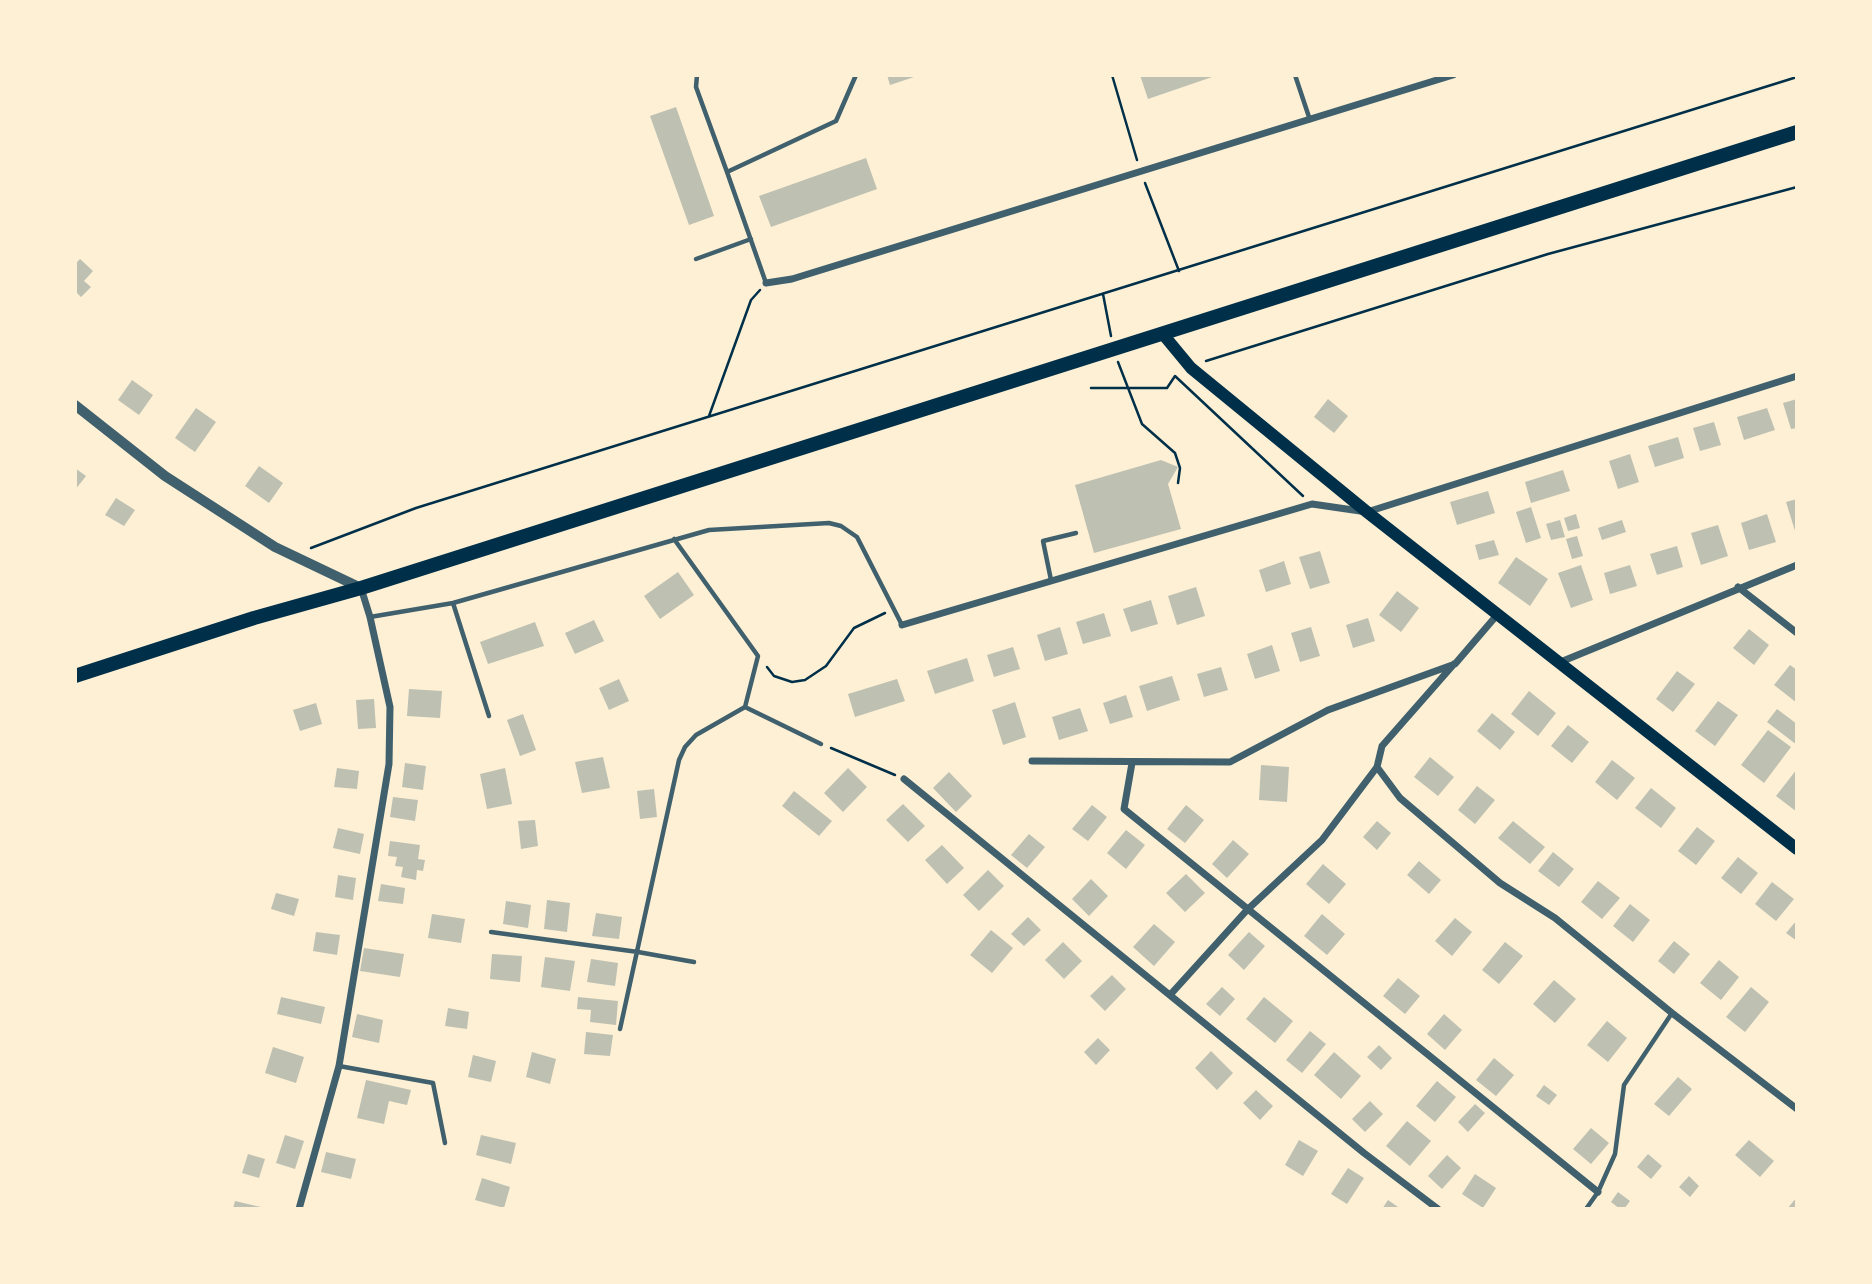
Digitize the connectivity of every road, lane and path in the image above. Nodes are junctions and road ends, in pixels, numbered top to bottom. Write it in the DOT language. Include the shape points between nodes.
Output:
graph roads {
  1 [pos="697,75"];
  2 [pos="856,75"];
  3 [pos="1112,75"];
  4 [pos="1295,75"];
  5 [pos="1453,75"];
  6 [pos="1797,77"];
  7 [pos="1310,121"];
  8 [pos="1797,132"];
  9 [pos="727,172"];
  10 [pos="1140,172"];
  11 [pos="1797,187"];
  12 [pos="751,239"];
  13 [pos="696,259"];
  14 [pos="1179,271"];
  15 [pos="766,283"];
  16 [pos="1102,294"];
  17 [pos="1162,333"];
  18 [pos="1114,348"];
  19 [pos="1207,360"];
  20 [pos="1797,376"];
  21 [pos="1091,388"];
  22 [pos="1126,388"];
  23 [pos="75,405"];
  24 [pos="709,416"];
  25 [pos="1178,483"];
  26 [pos="1312,504"];
  27 [pos="1367,512"];
  28 [pos="1076,533"];
  29 [pos="674,539"];
  30 [pos="292,556"];
  31 [pos="1797,565"];
  32 [pos="1051,580"];
  33 [pos="1738,587"];
  34 [pos="361,588"];
  35 [pos="453,603"];
  36 [pos="894,608"];
  37 [pos="1497,615"];
  38 [pos="370,617"];
  39 [pos="902,625"];
  40 [pos="1797,633"];
  41 [pos="758,656"];
  42 [pos="1558,663"];
  43 [pos="1455,664"];
  44 [pos="75,676"];
  45 [pos="745,707"];
  46 [pos="489,716"];
  47 [pos="821,744"];
  48 [pos="1032,761"];
  49 [pos="1132,763"];
  50 [pos="1377,766"];
  51 [pos="904,779"];
  52 [pos="1797,849"];
  53 [pos="1247,910"];
  54 [pos="492,932"];
  55 [pos="638,952"];
  56 [pos="694,962"];
  57 [pos="1170,995"];
  58 [pos="1672,1013"];
  59 [pos="620,1029"];
  60 [pos="339,1066"];
  61 [pos="1797,1109"];
  62 [pos="445,1143"];
  63 [pos="1598,1192"];
  64 [pos="299,1209"];
  65 [pos="1438,1209"];
  66 [pos="1586,1209"];
  1 -- 9 [label="lane" via="696,87"];
  2 -- 9 [label="lane" via="836,121"];
  3 -- 10 [label="path"];
  4 -- 7 [label="lane"];
  5 -- 7 [label="street"];
  6 -- 14 [label="path"];
  7 -- 10 [label="street"];
  8 -- 17 [label="main road"];
  9 -- 12 [label="lane"];
  10 -- 14 [label="path"];
  10 -- 15 [label="street" via="792,279"];
  11 -- 19 [label="path" via="1548,254"];
  12 -- 13 [label="lane"];
  12 -- 15 [label="lane"];
  14 -- 16 [label="path"];
  15 -- 24 [label="path" via="751,300"];
  16 -- 18 [label="path"];
  16 -- 24 [label="path"];
  17 -- 18 [label="main road"];
  17 -- 27 [label="main road" via="1191,368"];
  18 -- 22 [label="path"];
  18 -- 34 [label="main road"];
  20 -- 27 [label="street"];
  21 -- 22 [label="path"];
  22 -- 25 [label="path" via="1142,424 1175,453"];
  22 -- 26 [label="path" via="1167,388 1175,376"];
  23 -- 30 [label="street" via="165,476"];
  24 -- 30 [label="path" via="416,508"];
  26 -- 27 [label="street"];
  26 -- 32 [label="street"];
  27 -- 37 [label="main road"];
  28 -- 32 [label="lane" via="1043,541"];
  29 -- 35 [label="lane"];
  29 -- 36 [label="lane" via="744,527 841,526 857,537"];
  29 -- 41 [label="lane"];
  30 -- 34 [label="street"];
  31 -- 33 [label="street"];
  32 -- 39 [label="street"];
  33 -- 40 [label="street"];
  33 -- 42 [label="street"];
  34 -- 38 [label="street"];
  34 -- 44 [label="main road"];
  35 -- 38 [label="lane"];
  35 -- 46 [label="lane"];
  36 -- 39 [label="lane"];
  36 -- 41 [label="path" via="853,628 825,666 804,680 792,682 774,676"];
  37 -- 42 [label="main road"];
  37 -- 43 [label="street"];
  38 -- 60 [label="street" via="390,707 389,764"];
  41 -- 45 [label="lane"];
  42 -- 52 [label="main road"];
  43 -- 49 [label="street" via="1328,710 1230,762"];
  43 -- 50 [label="street" via="1381,746"];
  45 -- 47 [label="lane"];
  45 -- 55 [label="lane" via="696,735 685,747"];
  47 -- 51 [label="path"];
  48 -- 49 [label="street"];
  49 -- 53 [label="street" via="1124,810"];
  50 -- 53 [label="street" via="1322,840"];
  50 -- 58 [label="street" via="1400,798 1500,883 1555,918"];
  51 -- 57 [label="street"];
  53 -- 57 [label="street"];
  53 -- 63 [label="street"];
  54 -- 55 [label="lane"];
  55 -- 56 [label="lane"];
  55 -- 59 [label="lane"];
  57 -- 65 [label="street"];
  58 -- 61 [label="street"];
  58 -- 63 [label="lane" via="1624,1085 1615,1154"];
  60 -- 62 [label="lane" via="433,1083"];
  60 -- 64 [label="street"];
  63 -- 66 [label="lane"];
}
